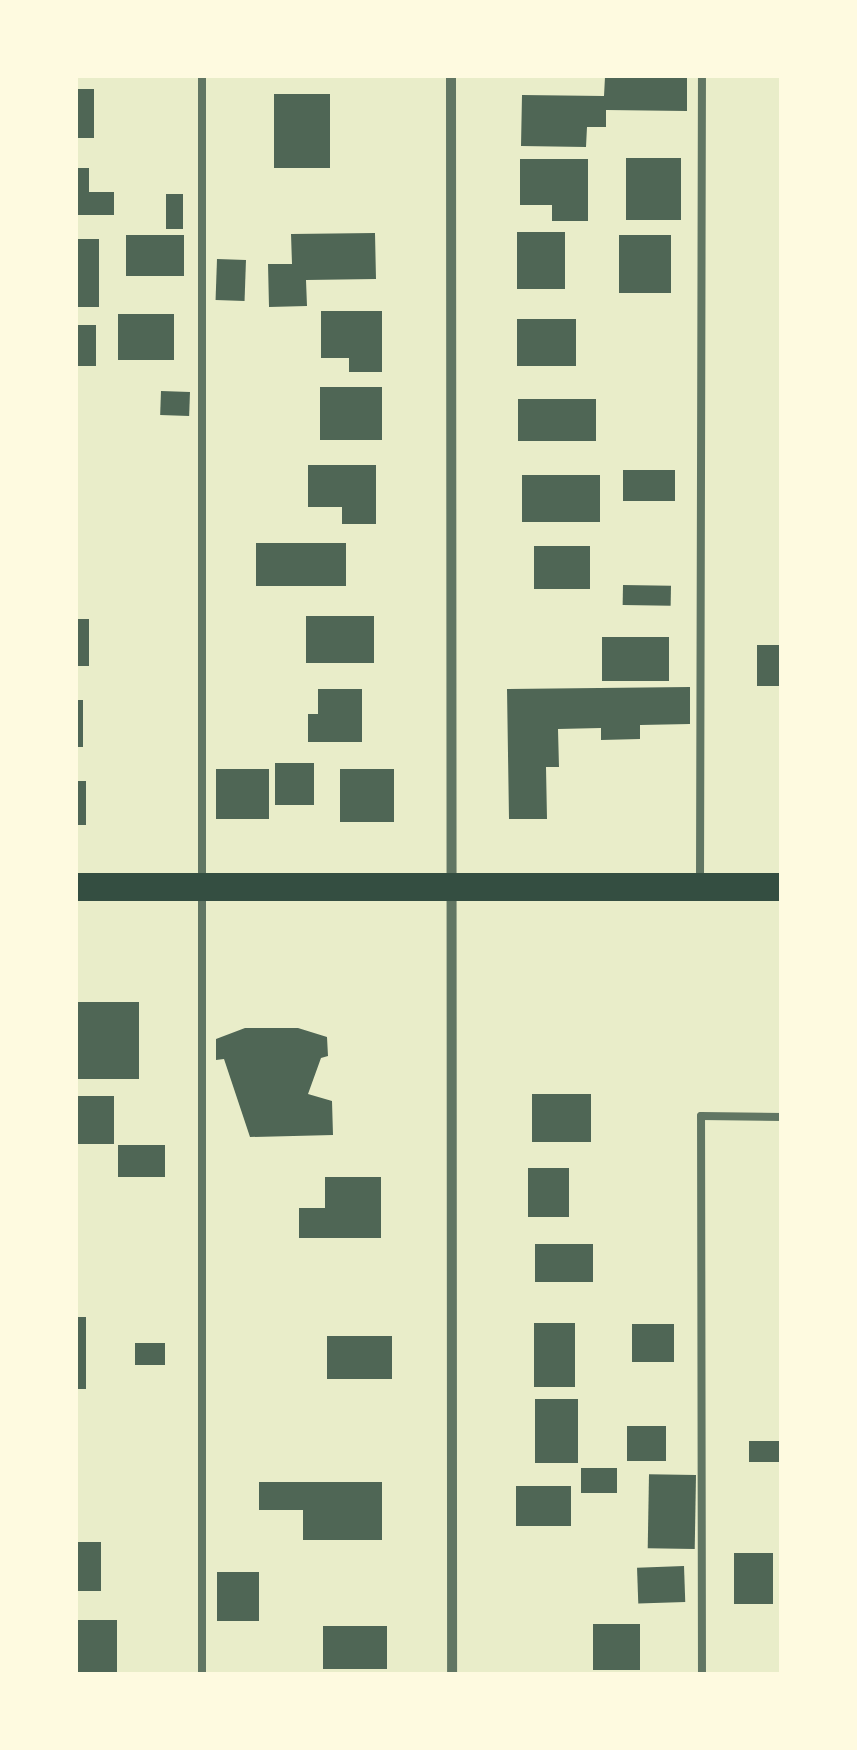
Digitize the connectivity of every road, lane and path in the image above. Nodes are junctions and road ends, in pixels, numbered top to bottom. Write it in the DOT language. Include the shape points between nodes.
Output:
graph roads {
  1 [pos="202,75"];
  2 [pos="450,75"];
  3 [pos="702,75"];
  4 [pos="453,886"];
  5 [pos="700,886"];
  6 [pos="782,886"];
  7 [pos="75,888"];
  8 [pos="202,888"];
  9 [pos="782,1117"];
  10 [pos="202,1675"];
  11 [pos="452,1675"];
  12 [pos="702,1675"];
  1 -- 8 [label="lane"];
  2 -- 4 [label="street"];
  3 -- 5 [label="lane"];
  4 -- 5 [label="highway"];
  4 -- 8 [label="highway"];
  4 -- 11 [label="street"];
  5 -- 6 [label="highway"];
  7 -- 8 [label="highway"];
  8 -- 10 [label="lane"];
  9 -- 12 [label="lane" via="701,1116"];
}
